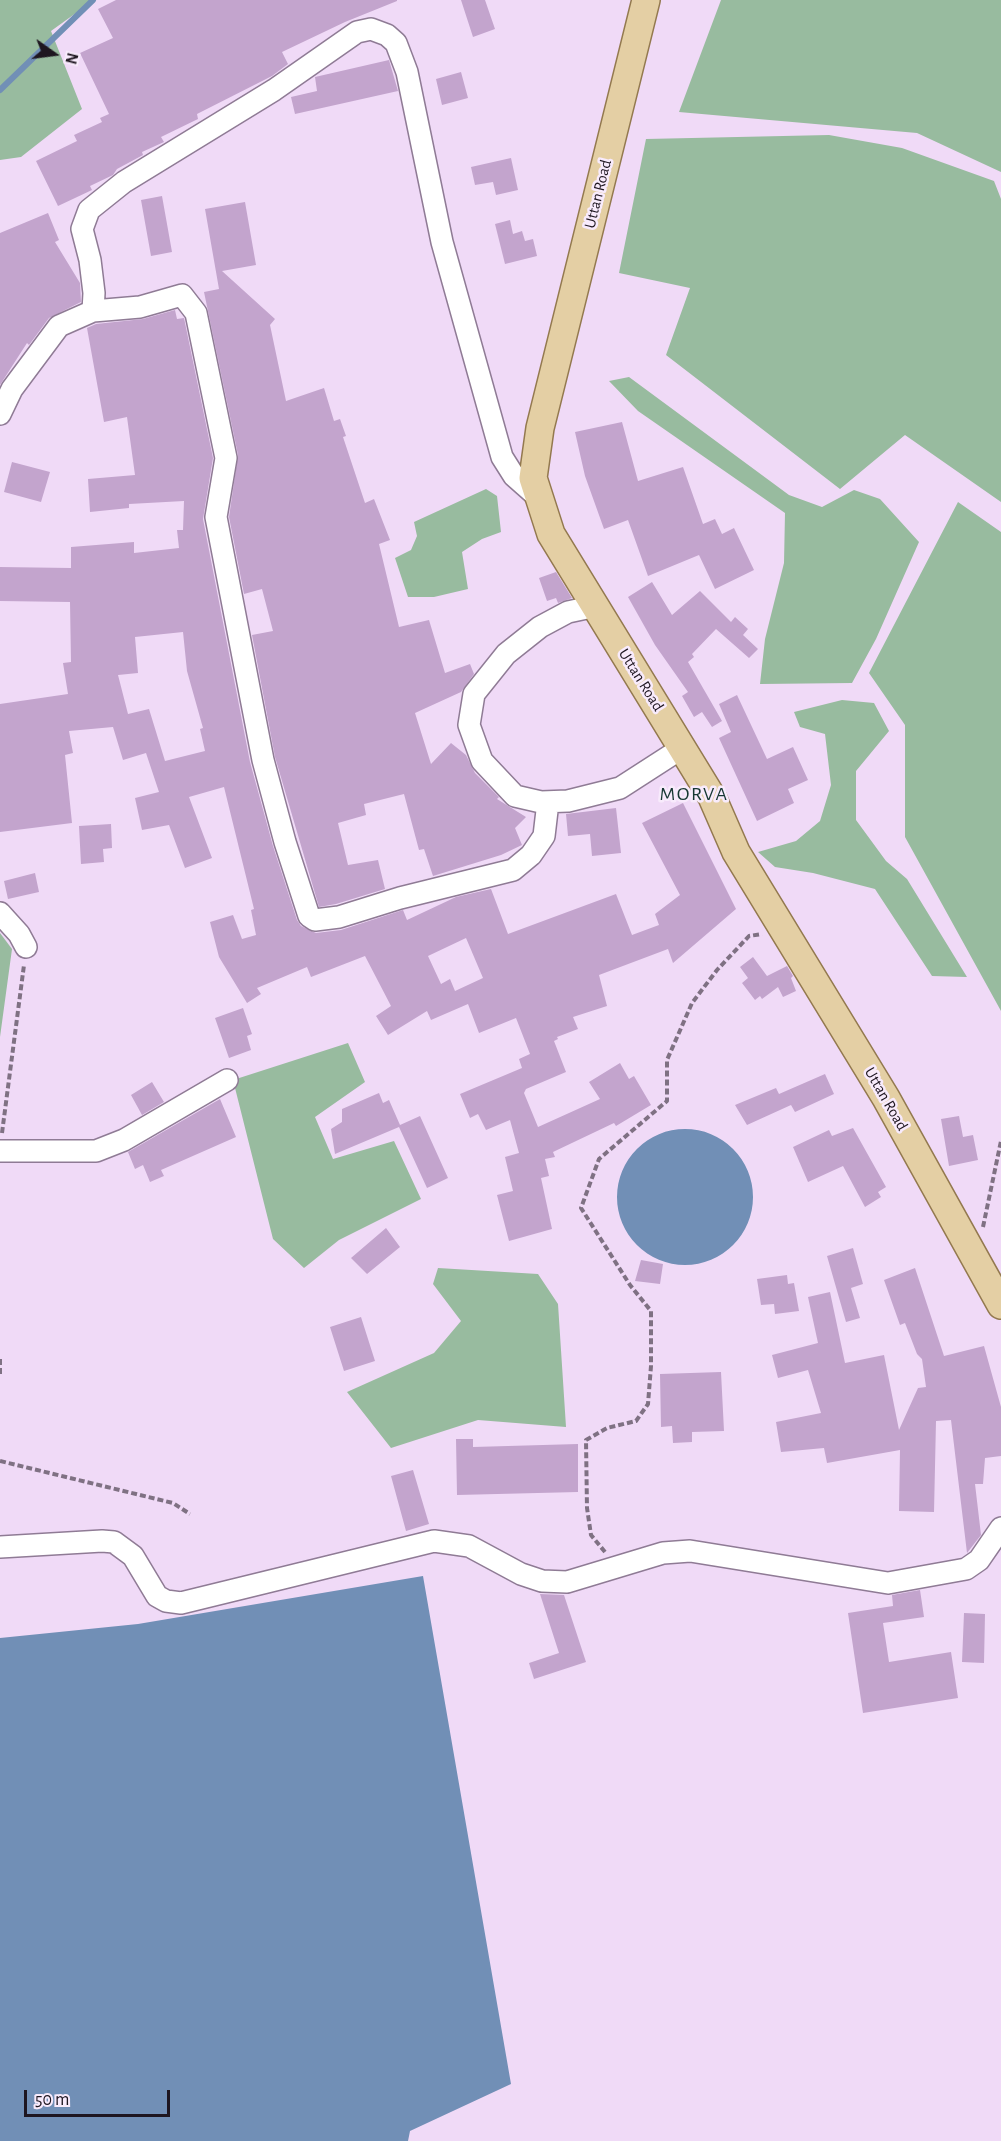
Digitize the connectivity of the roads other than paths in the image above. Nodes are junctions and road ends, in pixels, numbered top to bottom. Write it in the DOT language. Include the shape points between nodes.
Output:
graph roads {
  1 [pos="646,0"];
  2 [pos="93,311"];
  3 [pos="0,414"];
  4 [pos="540,499"];
  5 [pos="596,606"];
  6 [pos="682,748"];
  7 [pos="548,802"];
  8 [pos="0,914"];
  9 [pos="26,947"];
  10 [pos="227,1080"];
  11 [pos="0,1151"];
  12 [pos="1001,1305"];
  13 [pos="1001,1528"];
  14 [pos="0,1547"];
  1 -- 4 [label="main road, Uttan Road" via="540,428 533,478"];
  2 -- 3 [label="street" via="59,326 12,389"];
  2 -- 4 [label="street" via="90,260 81,229 89,210 124,182 274,90 357,32 372,29 387,35 396,43 407,72 442,242 502,457 514,476"];
  2 -- 7 [label="street" via="140,307 182,295 196,313 226,458 216,517 263,760 309,916 315,920 339,917 513,870 531,855 544,836"];
  4 -- 5 [label="main road, Uttan Road" via="551,534"];
  5 -- 6 [label="main road, Uttan Road"];
  5 -- 7 [label="street" via="568,612 540,627 507,654 474,694 469,725 482,761 515,796"];
  6 -- 7 [label="street" via="620,788"];
  6 -- 12 [label="main road, Uttan Road" via="712,797 736,852 886,1098"];
  8 -- 9 [label="street"];
  10 -- 11 [label="street" via="124,1140 96,1151"];
  13 -- 14 [label="street" via="980,1560 966,1569 888,1583 690,1551 663,1554 567,1582 542,1581 469,1546 434,1541 181,1603 157,1596 133,1556 114,1542"];
}
